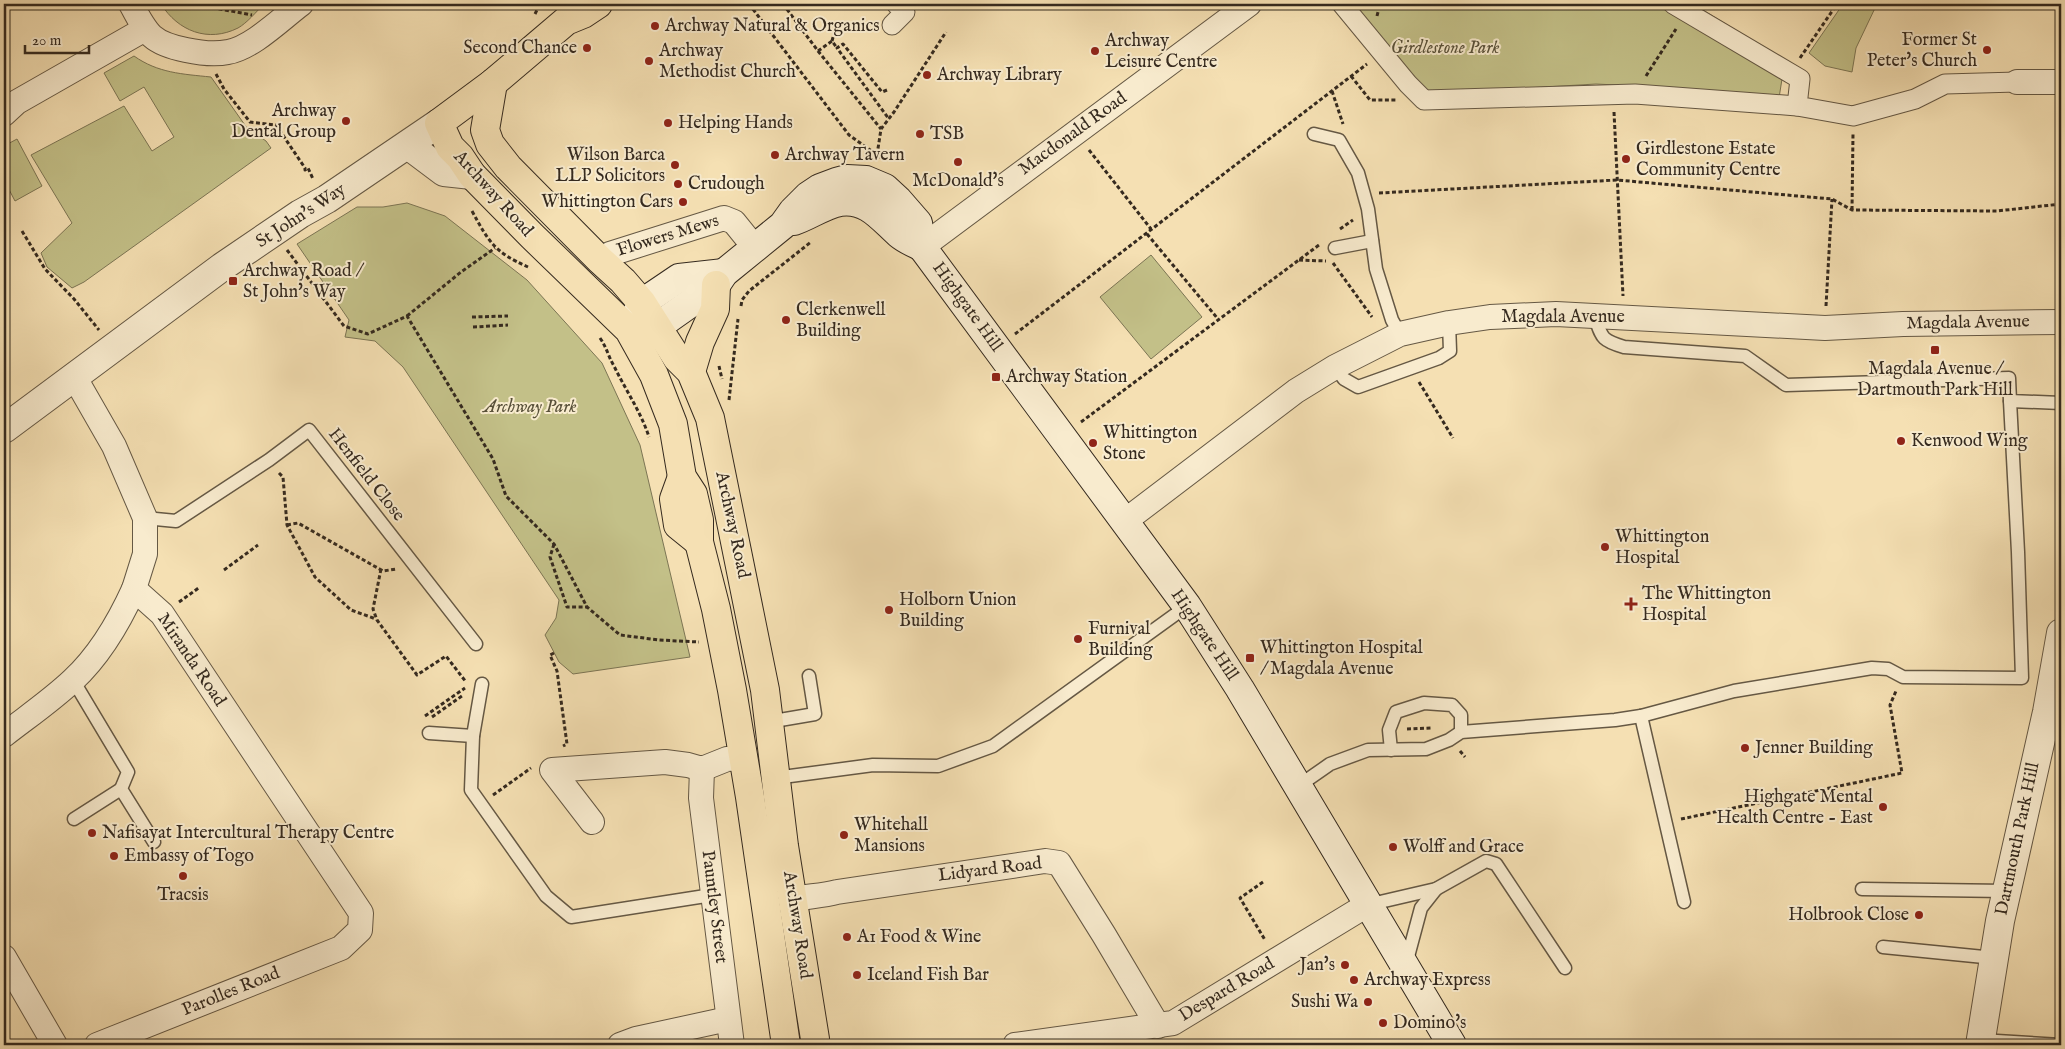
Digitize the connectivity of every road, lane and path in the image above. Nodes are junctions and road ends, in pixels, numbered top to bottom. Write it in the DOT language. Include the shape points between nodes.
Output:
graph roads {
  1 [pos="131,4"];
  2 [pos="193,4"];
  3 [pos="301,4"];
  4 [pos="598,4"];
  5 [pos="749,4"];
  6 [pos="783,4"];
  7 [pos="896,4"];
  8 [pos="1249,4"];
  9 [pos="1342,4"];
  10 [pos="1823,4"];
  11 [pos="1837,4"];
  12 [pos="1680,8"];
  13 [pos="1833,10"];
  14 [pos="569,12"];
  15 [pos="279,21"];
  16 [pos="892,25"];
  17 [pos="145,29"];
  18 [pos="835,30"];
  19 [pos="946,32"];
  20 [pos="832,41"];
  21 [pos="837,48"];
  22 [pos="818,51"];
  23 [pos="1382,52"];
  24 [pos="206,54"];
  25 [pos="1351,76"];
  26 [pos="1795,76"];
  27 [pos="2017,82"];
  28 [pos="2061,82"];
  29 [pos="493,83"];
  30 [pos="887,90"];
  31 [pos="1613,94"];
  32 [pos="1635,94"];
  33 [pos="1424,100"];
  34 [pos="1797,106"];
  35 [pos="4,114"];
  36 [pos="1853,116"];
  37 [pos="889,119"];
  38 [pos="439,124"];
  39 [pos="881,128"];
  40 [pos="1075,132"];
  41 [pos="1314,134"];
  42 [pos="408,145"];
  43 [pos="472,175"];
  44 [pos="1617,180"];
  45 [pos="1364,194"];
  46 [pos="327,199"];
  47 [pos="1832,199"];
  48 [pos="2061,204"];
  49 [pos="1368,209"];
  50 [pos="471,210"];
  51 [pos="1852,210"];
  52 [pos="783,225"];
  53 [pos="1151,229"];
  54 [pos="22,230"];
  55 [pos="1337,232"];
  56 [pos="273,234"];
  57 [pos="1146,234"];
  58 [pos="813,240"];
  59 [pos="1372,241"];
  60 [pos="1322,243"];
  61 [pos="922,247"];
  62 [pos="495,248"];
  63 [pos="755,248"];
  64 [pos="1335,248"];
  65 [pos="600,260"];
  66 [pos="1299,260"];
  67 [pos="533,267"];
  68 [pos="720,279"];
  69 [pos="642,303"];
  70 [pos="740,309"];
  71 [pos="1594,315"];
  72 [pos="407,316"];
  73 [pos="508,316"];
  74 [pos="472,317"];
  75 [pos="1624,317"];
  76 [pos="738,318"];
  77 [pos="1218,319"];
  78 [pos="2061,322"];
  79 [pos="1448,323"];
  80 [pos="508,325"];
  81 [pos="658,326"];
  82 [pos="473,327"];
  83 [pos="1825,328"];
  84 [pos="629,330"];
  85 [pos="1394,337"];
  86 [pos="997,348"];
  87 [pos="112,349"];
  88 [pos="1335,367"];
  89 [pos="1411,368"];
  90 [pos="691,372"];
  91 [pos="75,378"];
  92 [pos="2010,401"];
  93 [pos="729,403"];
  94 [pos="2061,403"];
  95 [pos="4,429"];
  96 [pos="1062,436"];
  97 [pos="1454,438"];
  98 [pos="276,468"];
  99 [pos="146,518"];
  100 [pos="1125,521"];
  101 [pos="287,525"];
  102 [pos="554,544"];
  103 [pos="258,545"];
  104 [pos="411,560"];
  105 [pos="224,570"];
  106 [pos="381,570"];
  107 [pos="134,589"];
  108 [pos="1187,606"];
  109 [pos="586,607"];
  110 [pos="376,620"];
  111 [pos="2061,633"];
  112 [pos="702,642"];
  113 [pos="476,644"];
  114 [pos="554,652"];
  115 [pos="809,676"];
  116 [pos="1903,677"];
  117 [pos="73,680"];
  118 [pos="482,684"];
  119 [pos="2054,713"];
  120 [pos="424,716"];
  121 [pos="1641,716"];
  122 [pos="768,722"];
  123 [pos="428,727"];
  124 [pos="1389,730"];
  125 [pos="1461,732"];
  126 [pos="4,735"];
  127 [pos="473,736"];
  128 [pos="1449,740"];
  129 [pos="1391,750"];
  130 [pos="743,758"];
  131 [pos="548,764"];
  132 [pos="702,769"];
  133 [pos="775,778"];
  134 [pos="1297,787"];
  135 [pos="121,789"];
  136 [pos="480,804"];
  137 [pos="74,819"];
  138 [pos="592,822"];
  139 [pos="1665,822"];
  140 [pos="154,842"];
  141 [pos="1263,882"];
  142 [pos="1436,889"];
  143 [pos="1862,889"];
  144 [pos="2006,891"];
  145 [pos="712,895"];
  146 [pos="794,899"];
  147 [pos="1684,902"];
  148 [pos="1367,905"];
  149 [pos="360,930"];
  150 [pos="1883,948"];
  151 [pos="4,957"];
  152 [pos="1994,958"];
  153 [pos="1277,960"];
  154 [pos="1405,968"];
  155 [pos="1565,968"];
  156 [pos="728,1019"];
  157 [pos="1158,1026"];
  158 [pos="817,1043"];
  159 [pos="1981,1043"];
  160 [pos="55,1045"];
  161 [pos="97,1045"];
  162 [pos="620,1045"];
  163 [pos="732,1045"];
  164 [pos="786,1045"];
  165 [pos="1014,1045"];
  166 [pos="1452,1045"];
  167 [pos="2061,1045"];
  1 -- 17 [label="street"];
  2 -- 15 [label="path"];
  3 -- 15 [label="street"];
  4 -- 14 [label="highway, St John's Way" via="583,14"];
  5 -- 39 [label="path" via="849,135 878,154"];
  6 -- 22 [label="path"];
  7 -- 16 [label="street" via="905,12"];
  8 -- 40 [label="street, Macdonald Road"];
  9 -- 23 [label="street"];
  10 -- 13 [label="path"];
  11 -- 13 [label="path"];
  12 -- 26 [label="street"];
  12 -- 32 [label="path"];
  13 -- 26 [label="path"];
  14 -- 29 [label="highway, St John's Way"];
  15 -- 24 [label="street" via="251,42 229,52"];
  17 -- 24 [label="street" via="156,41"];
  17 -- 35 [label="street" via="17,102"];
  18 -- 20 [label="path"];
  19 -- 37 [label="path"];
  20 -- 21 [label="path"];
  20 -- 22 [label="path"];
  21 -- 30 [label="path" via="843,44 882,92"];
  21 -- 37 [label="path"];
  22 -- 39 [label="path"];
  23 -- 25 [label="path"];
  23 -- 33 [label="street"];
  24 -- 46 [label="path" via="224,89 250,122 276,125"];
  25 -- 33 [label="path" via="1370,100"];
  25 -- 53 [label="path"];
  26 -- 34 [label="street"];
  27 -- 28 [label="street"];
  27 -- 36 [label="street" via="1945,84 1915,99"];
  29 -- 38 [label="highway, St John's Way"];
  29 -- 65 [label="highway, Archway Road" via="485,130 490,144 508,167"];
  31 -- 32 [label="street"];
  31 -- 33 [label="street"];
  31 -- 44 [label="path"];
  32 -- 34 [label="street"];
  34 -- 36 [label="street"];
  36 -- 51 [label="path"];
  37 -- 39 [label="path"];
  38 -- 42 [label="main road, St John's Way"];
  38 -- 43 [label="highway, Archway Road" via="450,147"];
  40 -- 53 [label="path"];
  40 -- 61 [label="street, Macdonald Road"];
  41 -- 45 [label="lane" via="1340,140 1358,173"];
  42 -- 43 [label="main road" via="444,172"];
  42 -- 46 [label="main road, St John's Way"];
  43 -- 84 [label="highway, Archway Road"];
  44 -- 45 [label="path"];
  44 -- 47 [label="path"];
  44 -- 75 [label="path"];
  45 -- 49 [label="lane"];
  46 -- 56 [label="main road, St John's Way"];
  47 -- 51 [label="path"];
  47 -- 83 [label="path"];
  48 -- 51 [label="path" via="1997,210"];
  49 -- 55 [label="path"];
  49 -- 59 [label="lane"];
  50 -- 62 [label="path, Archway Road"];
  52 -- 61 [label="main road, Highgate Hill" via="834,204 857,202 884,218 904,238"];
  52 -- 61 [label="main road, Highgate Hill" via="802,201 820,188 847,179 866,180 891,193 913,217 920,228"];
  52 -- 63 [label="main road"];
  53 -- 57 [label="path"];
  54 -- 87 [label="path" via="44,269 74,299"];
  56 -- 72 [label="path" via="344,326 368,334"];
  56 -- 87 [label="main road, St John's Way" via="222,267"];
  57 -- 77 [label="path"];
  57 -- 86 [label="path"];
  58 -- 70 [label="path" via="749,291"];
  59 -- 64 [label="lane"];
  59 -- 85 [label="lane" via="1376,270"];
  60 -- 66 [label="path"];
  61 -- 86 [label="main road, Highgate Hill"];
  62 -- 67 [label="path, Archway Road" via="502,255"];
  62 -- 72 [label="path"];
  63 -- 65 [label="street, Flowers Mews" via="734,222 724,218"];
  63 -- 68 [label="main road"];
  65 -- 69 [label="highway, Archway Road"];
  66 -- 77 [label="path"];
  66 -- 85 [label="path" via="1331,261"];
  68 -- 69 [label="main road" via="679,278"];
  68 -- 81 [label="main road"];
  68 -- 90 [label="highway" via="715,310"];
  69 -- 81 [label="highway, Archway Road"];
  69 -- 84 [label="main road"];
  71 -- 75 [label="street, Magdala Avenue"];
  71 -- 79 [label="street, Magdala Avenue" via="1526,315"];
  71 -- 92 [label="lane" via="1603,339 1610,343 1624,347 1745,356 1786,385 2009,378"];
  72 -- 102 [label="path" via="493,459 506,496"];
  73 -- 74 [label="path"];
  75 -- 83 [label="street, Magdala Avenue"];
  76 -- 93 [label="path"];
  77 -- 96 [label="path"];
  78 -- 83 [label="street, Magdala Avenue"];
  79 -- 85 [label="street, Magdala Avenue"];
  79 -- 89 [label="lane" via="1450,351"];
  80 -- 82 [label="path"];
  81 -- 84 [label="main road"];
  81 -- 90 [label="highway, Archway Road" via="677,358"];
  84 -- 130 [label="highway, Archway Road" via="654,375 673,424 682,477 693,494 699,520 699,542 716,609"];
  85 -- 88 [label="street, Magdala Avenue"];
  86 -- 96 [label="main road, Highgate Hill"];
  87 -- 91 [label="main road, St John's Way"];
  88 -- 89 [label="lane" via="1344,379 1358,387"];
  88 -- 100 [label="street, Magdala Avenue" via="1296,391"];
  89 -- 97 [label="path"];
  90 -- 122 [label="highway, Archway Road" via="710,418 747,594"];
  91 -- 95 [label="main road, St John's Way"];
  91 -- 99 [label="street" via="114,446"];
  92 -- 94 [label="lane"];
  92 -- 116 [label="lane" via="2022,678"];
  96 -- 100 [label="main road, Highgate Hill"];
  98 -- 101 [label="path" via="283,477"];
  99 -- 104 [label="lane, Henfield Close" via="176,521 309,430"];
  99 -- 107 [label="street" via="146,554"];
  100 -- 108 [label="main road, Highgate Hill"];
  101 -- 106 [label="path" via="298,523"];
  101 -- 110 [label="path" via="315,577 351,610"];
  102 -- 109 [label="path"];
  102 -- 109 [label="path" via="550,557 567,607"];
  103 -- 105 [label="path"];
  104 -- 106 [label="path" via="400,568"];
  104 -- 113 [label="lane, Henfield Close"];
  106 -- 110 [label="path" via="373,609"];
  107 -- 117 [label="street" via="120,619 95,656"];
  107 -- 149 [label="street, Miranda Road" via="162,614 361,913"];
  108 -- 133 [label="lane" via="993,746 938,766 873,765"];
  108 -- 134 [label="main road, Highgate Hill"];
  109 -- 112 [label="path" via="620,635"];
  110 -- 120 [label="path" via="417,676 446,656 469,685"];
  111 -- 119 [label="main road, Dartmouth Park Hill"];
  114 -- 131 [label="path" via="550,655 557,671 567,744"];
  115 -- 122 [label="lane" via="816,714"];
  116 -- 121 [label="lane" via="1888,669 1872,668 1734,692"];
  116 -- 139 [label="path" via="1890,705 1902,773"];
  117 -- 126 [label="street"];
  117 -- 135 [label="lane" via="128,772"];
  118 -- 123 [label="path"];
  118 -- 127 [label="lane"];
  119 -- 144 [label="main road, Dartmouth Park Hill"];
  121 -- 125 [label="lane"];
  121 -- 139 [label="lane"];
  122 -- 133 [label="highway, Archway Road"];
  123 -- 127 [label="lane"];
  124 -- 125 [label="lane" via="1396,712 1424,703 1452,705 1461,715"];
  124 -- 128 [label="path" via="1438,728"];
  124 -- 129 [label="lane"];
  125 -- 128 [label="lane"];
  127 -- 136 [label="lane" via="470,790"];
  128 -- 129 [label="lane" via="1426,748"];
  129 -- 134 [label="lane" via="1368,750 1330,764"];
  130 -- 132 [label="street" via="727,759"];
  130 -- 164 [label="highway, Archway Road"];
  131 -- 132 [label="street" via="665,762"];
  131 -- 136 [label="path"];
  131 -- 138 [label="street"];
  132 -- 145 [label="street, Pauntley Street" via="701,798"];
  133 -- 146 [label="highway, Archway Road"];
  134 -- 148 [label="main road, Highgate Hill"];
  135 -- 137 [label="lane"];
  135 -- 140 [label="lane"];
  136 -- 145 [label="lane" via="546,896 571,917"];
  139 -- 147 [label="lane"];
  141 -- 153 [label="path" via="1240,898"];
  142 -- 148 [label="lane"];
  142 -- 154 [label="lane" via="1420,908"];
  142 -- 155 [label="lane" via="1486,861 1496,864"];
  143 -- 144 [label="lane"];
  144 -- 152 [label="main road, Dartmouth Park Hill"];
  145 -- 156 [label="street, Pauntley Street"];
  146 -- 157 [label="street, Lidyard Road" via="1045,861 1059,863"];
  146 -- 158 [label="highway, Archway Road"];
  148 -- 153 [label="street, Despard Road"];
  148 -- 154 [label="main road, Highgate Hill"];
  149 -- 161 [label="street, Parolles Road" via="342,948"];
  150 -- 152 [label="lane"];
  151 -- 160 [label="street"];
  152 -- 159 [label="main road, Dartmouth Park Hill"];
  153 -- 157 [label="street, Despard Road" via="1173,1022"];
  154 -- 166 [label="main road, Highgate Hill"];
  156 -- 162 [label="street"];
  156 -- 163 [label="street, Pauntley Street"];
  157 -- 165 [label="street, Despard Road"];
  159 -- 167 [label="lane"];
}
